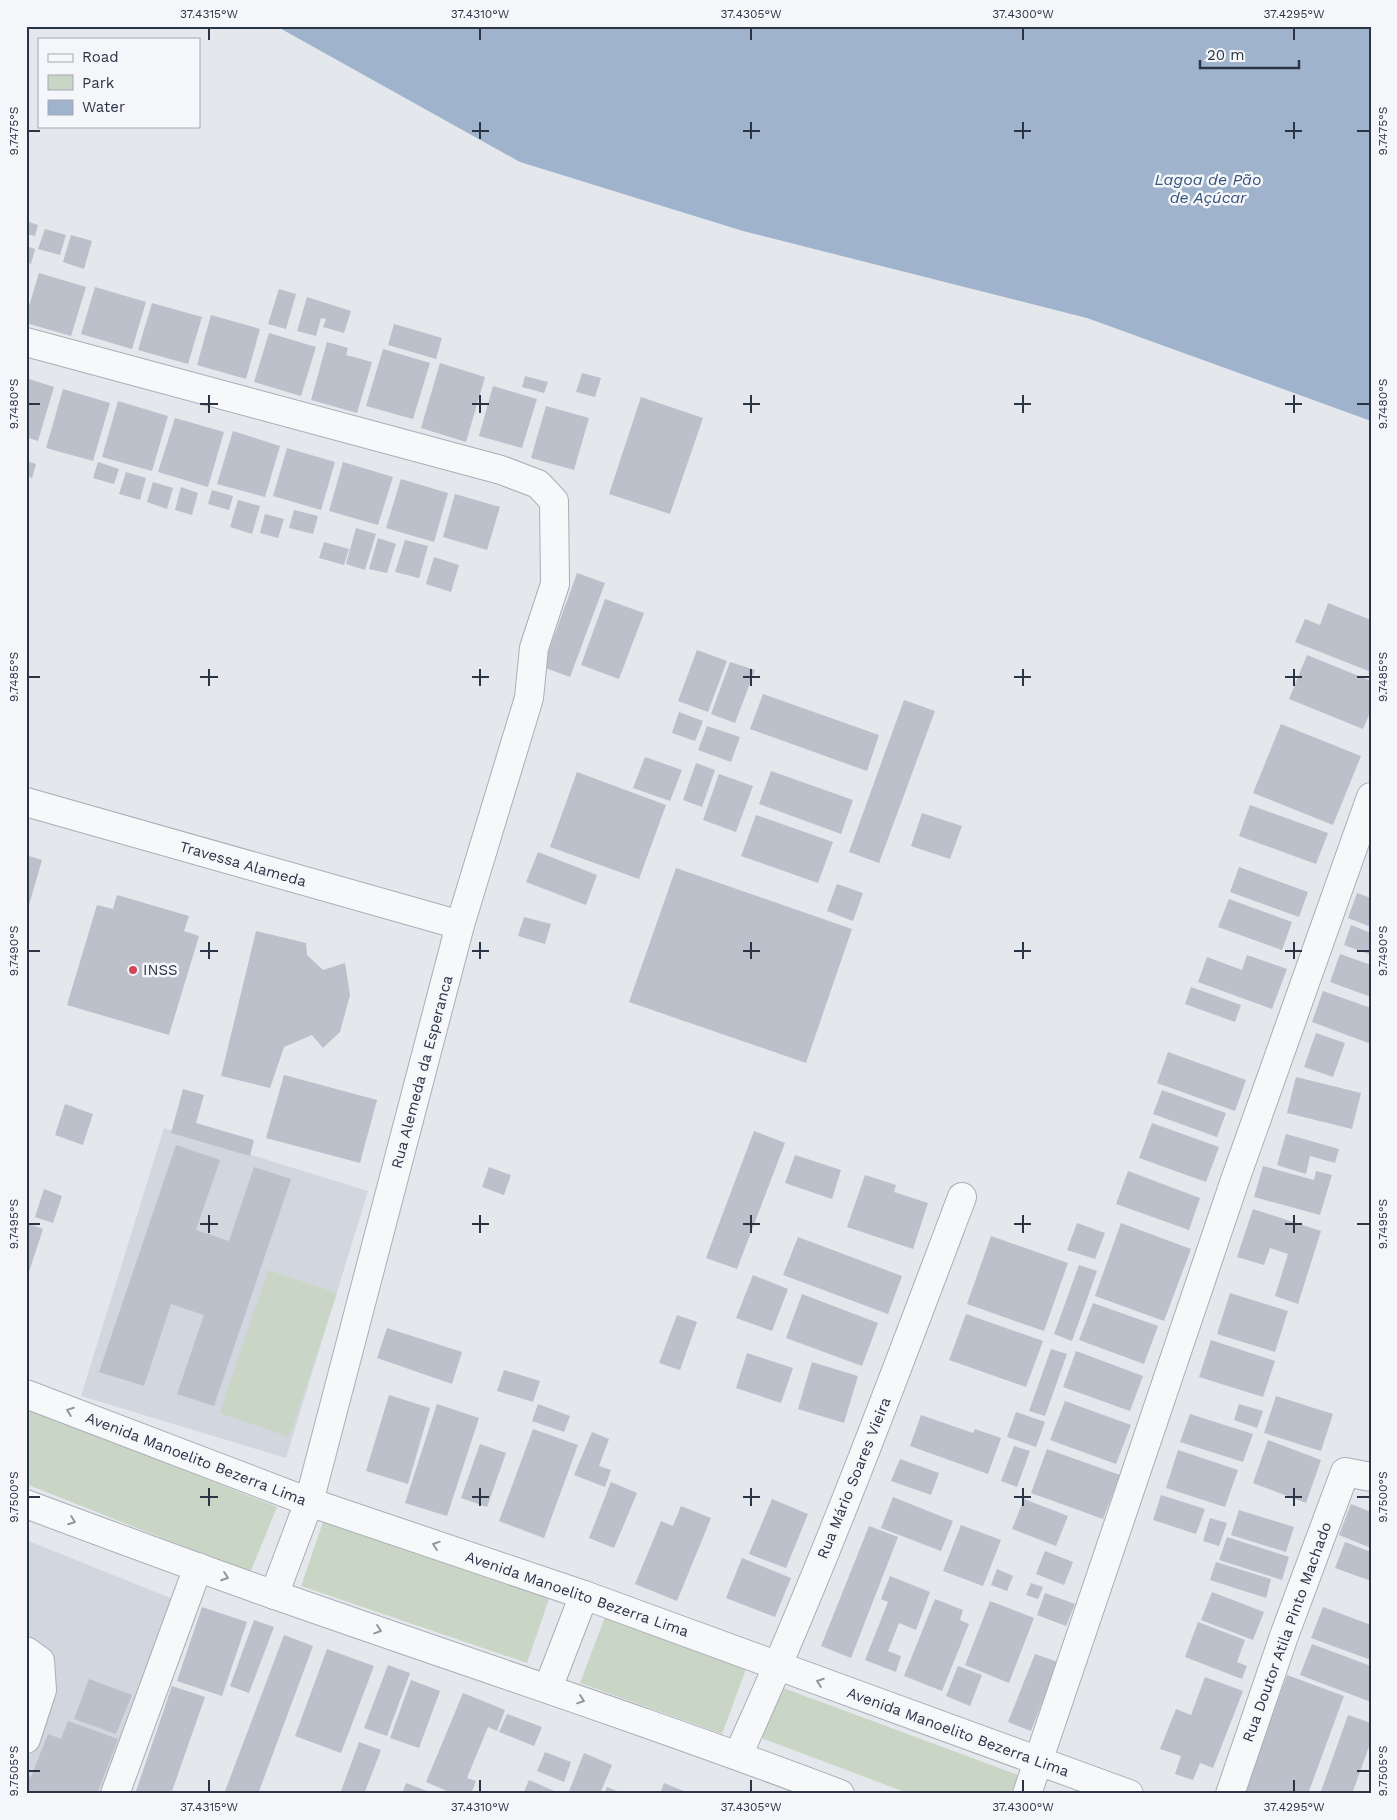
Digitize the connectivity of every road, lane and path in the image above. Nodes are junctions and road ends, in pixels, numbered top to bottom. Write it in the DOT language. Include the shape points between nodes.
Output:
graph roads {
  1 [pos="26,342"];
  2 [pos="1371,797"];
  3 [pos="26,802"];
  4 [pos="460,925"];
  5 [pos="962,1197"];
  6 [pos="26,1394"];
  7 [pos="1371,1477"];
  8 [pos="309,1502"];
  9 [pos="26,1504"];
  10 [pos="198,1567"];
  11 [pos="584,1594"];
  12 [pos="274,1595"];
  13 [pos="26,1650"];
  14 [pos="779,1667"];
  15 [pos="548,1688"];
  16 [pos="26,1739"];
  17 [pos="738,1755"];
  18 [pos="1039,1761"];
  19 [pos="115,1794"];
  20 [pos="840,1794"];
  21 [pos="1027,1794"];
  22 [pos="1129,1794"];
  23 [pos="1230,1794"];
  1 -- 4 [label="street, Rua Alemeda da Esperanca" via="501,470 538,484 554,501 555,584 534,648 529,698"];
  2 -- 18 [label="street" via="1235,1180"];
  3 -- 4 [label="street, Travessa Alameda"];
  4 -- 8 [label="street, Rua Alemeda da Esperanca"];
  5 -- 14 [label="street, Rua Mário Soares Vieira" via="871,1439"];
  8 -- 6 [label="street, Avenida Manoelito Bezerra Lima, one-way"];
  7 -- 23 [label="street, Rua Doutor Atila Pinto Machado" via="1345,1472"];
  11 -- 8 [label="street, Avenida Manoelito Bezerra Lima, one-way"];
  8 -- 12 [label="street, Rua Alemeda da Esperanca"];
  9 -- 10 [label="street, one-way"];
  10 -- 12 [label="street, one-way"];
  10 -- 19 [label="street"];
  11 -- 14 [label="street, Avenida Manoelito Bezerra Lima"];
  11 -- 15 [label="street"];
  12 -- 15 [label="street, one-way"];
  13 -- 16 [label="street" via="40,1661 42,1690"];
  14 -- 17 [label="street, Rua Mário Soares Vieira"];
  18 -- 14 [label="street, Avenida Manoelito Bezerra Lima, one-way"];
  15 -- 17 [label="street, one-way"];
  17 -- 20 [label="street"];
  18 -- 21 [label="street"];
  18 -- 22 [label="street, Avenida Manoelito Bezerra Lima"];
}
